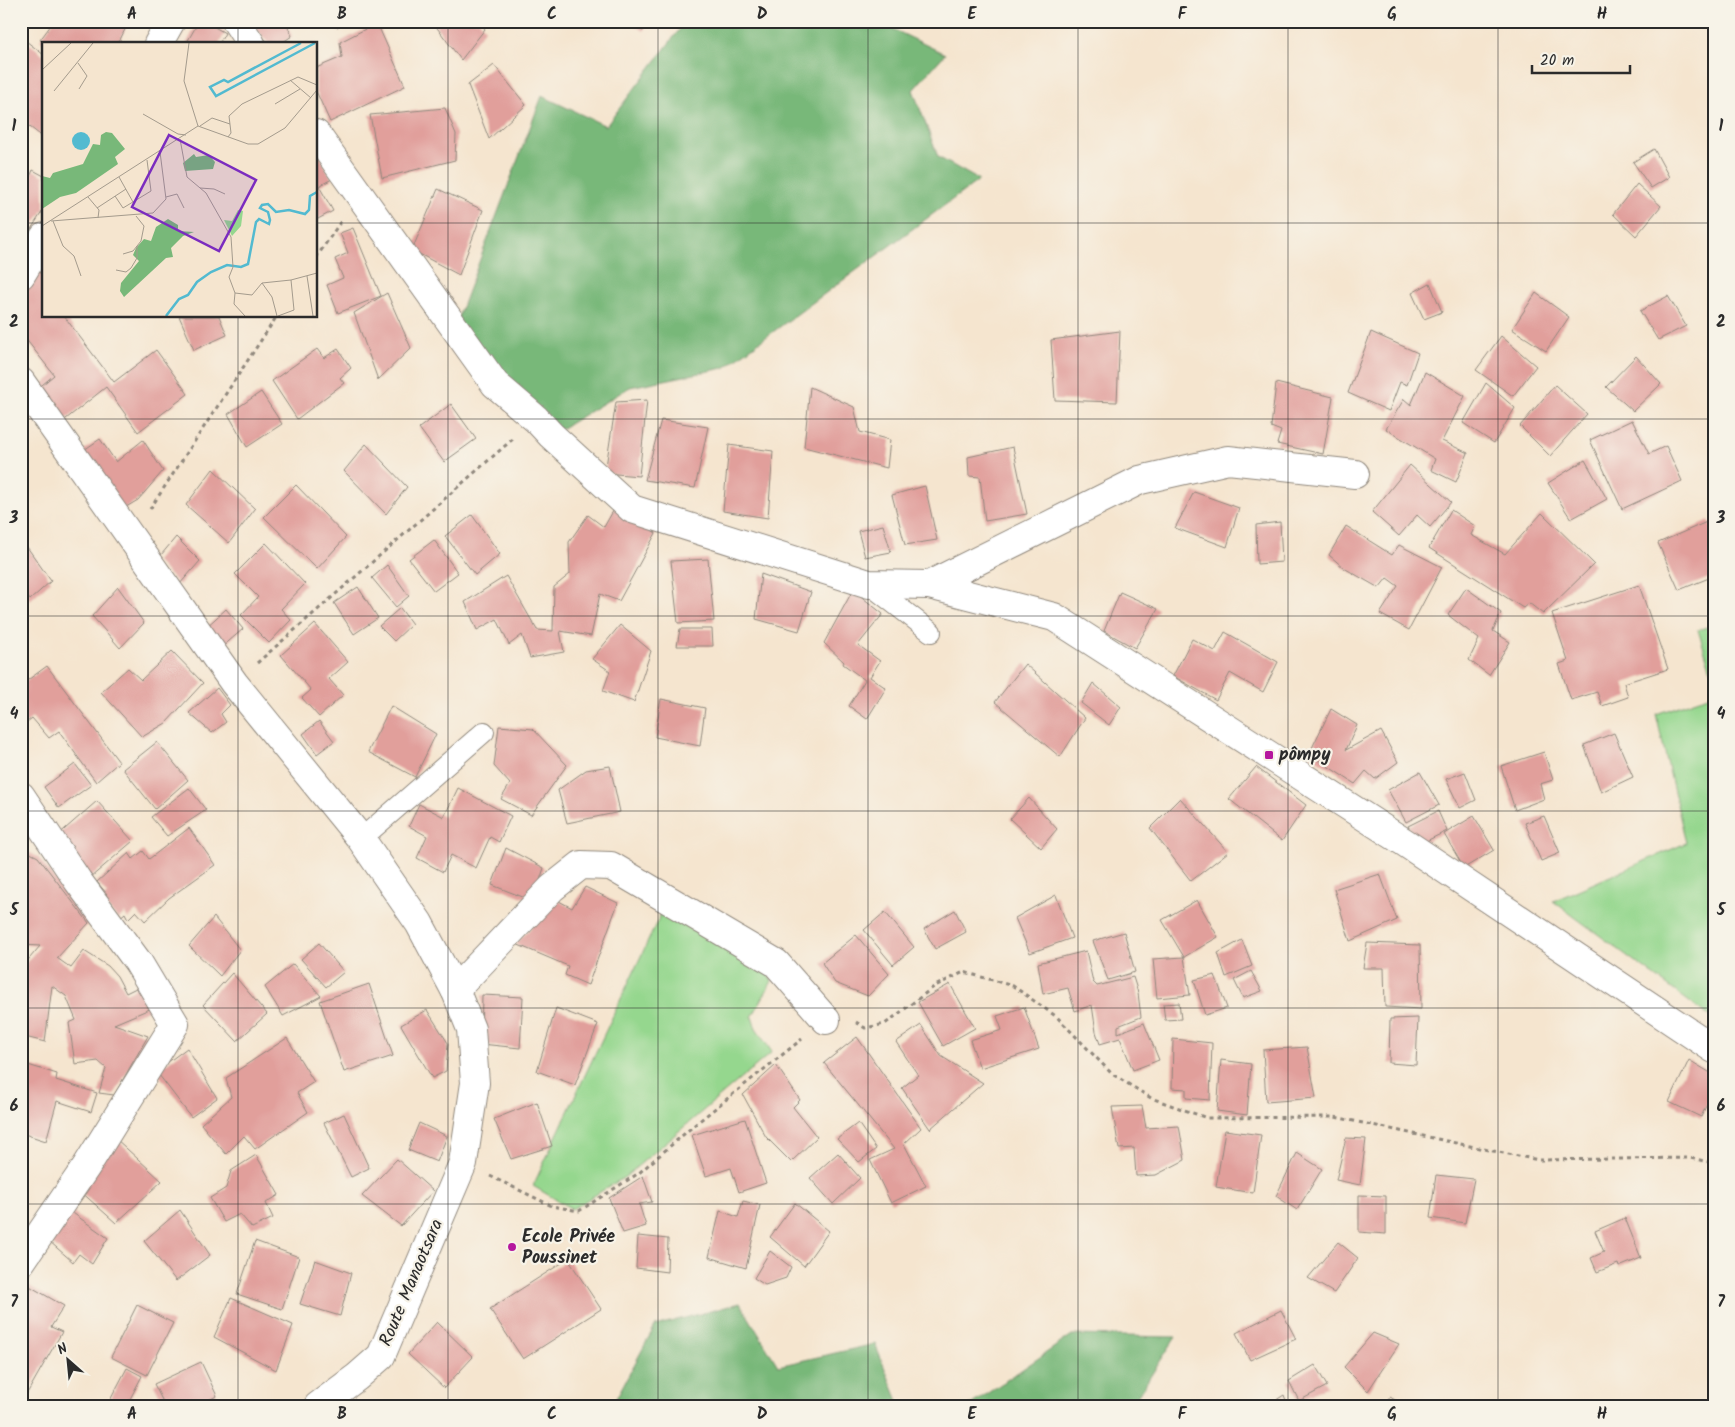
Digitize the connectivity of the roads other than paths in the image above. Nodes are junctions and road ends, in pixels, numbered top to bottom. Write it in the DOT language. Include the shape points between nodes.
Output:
graph roads {
  1 [pos="171,21"];
  2 [pos="236,21"];
  3 [pos="159,42"];
  4 [pos="251,42"];
  5 [pos="318,137"];
  6 [pos="42,240"];
  7 [pos="21,275"];
  8 [pos="21,382"];
  9 [pos="1355,474"];
  10 [pos="869,584"];
  11 [pos="929,584"];
  12 [pos="931,632"];
  13 [pos="484,732"];
  14 [pos="21,796"];
  15 [pos="362,839"];
  16 [pos="454,990"];
  17 [pos="826,1020"];
  18 [pos="1714,1049"];
  19 [pos="21,1262"];
  20 [pos="318,1406"];
  1 -- 3 [label="street"];
  2 -- 4 [label="street"];
  5 -- 10 [label="street" via="495,384 632,509"];
  6 -- 7 [label="street"];
  8 -- 15 [label="street, Route Manaotsara" via="234,683"];
  9 -- 11 [label="street" via="1228,460 1140,480"];
  10 -- 11 [label="street"];
  10 -- 12 [label="lane"];
  11 -- 18 [label="street" via="1054,616 1404,842"];
  13 -- 15 [label="lane"];
  14 -- 19 [label="street" via="138,962 175,1024 86,1167"];
  15 -- 16 [label="street, Route Manaotsara" via="419,923"];
  16 -- 17 [label="street" via="552,888 581,865 611,866 776,963"];
  16 -- 20 [label="street, Route Manaotsara" via="471,1029 475,1083 463,1163 381,1356"];
}
